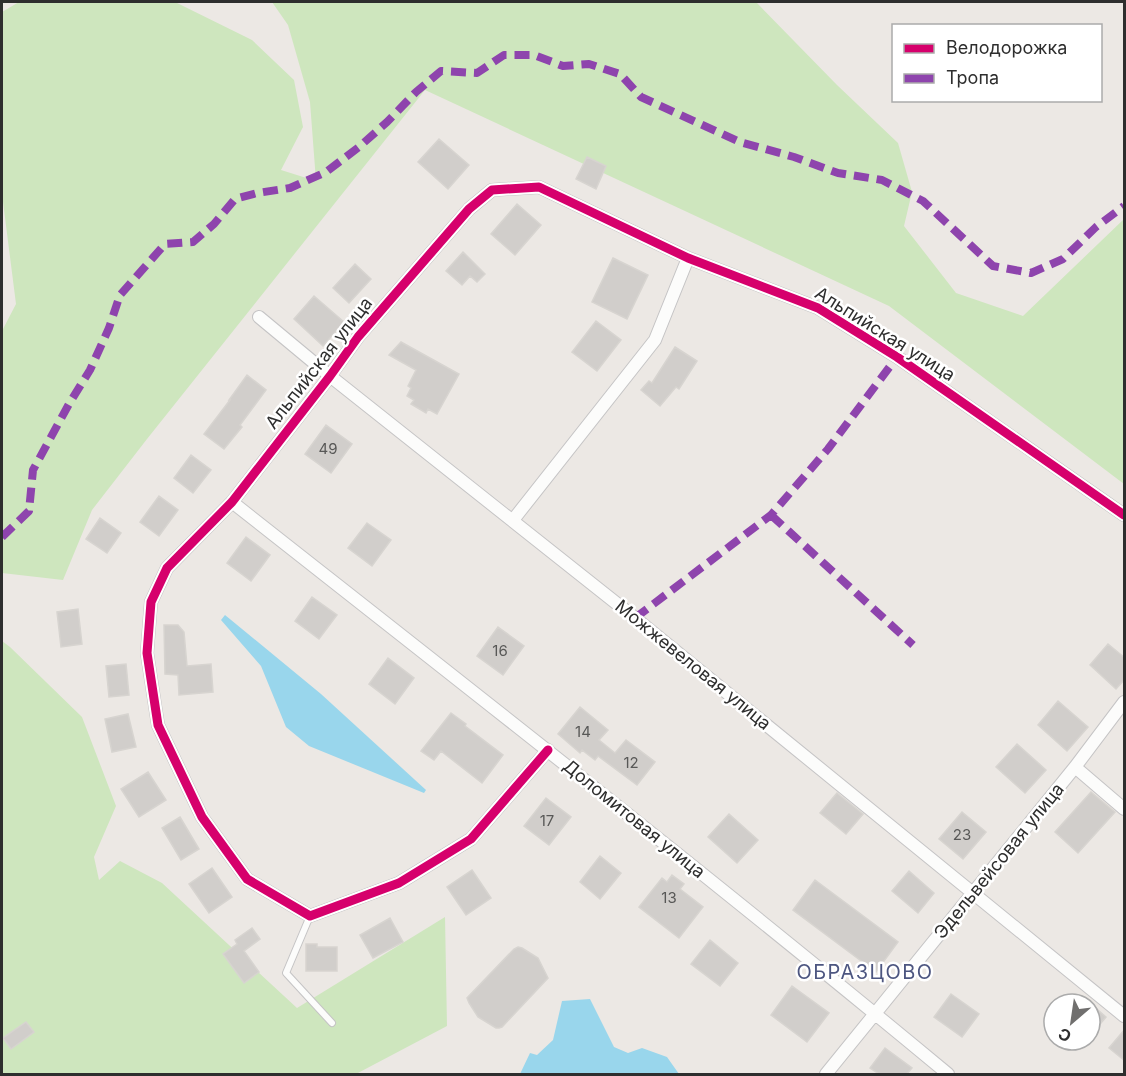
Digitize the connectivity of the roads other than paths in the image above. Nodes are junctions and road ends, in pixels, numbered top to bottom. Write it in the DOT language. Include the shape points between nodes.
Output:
graph roads {
  1 [pos="688,258"];
  2 [pos="260,317"];
  3 [pos="330,376"];
  4 [pos="231,502"];
  5 [pos="1125,515"];
  6 [pos="513,520"];
  7 [pos="1125,702"];
  8 [pos="548,750"];
  9 [pos="1075,767"];
  10 [pos="1125,809"];
  11 [pos="972,893"];
  12 [pos="310,916"];
  13 [pos="875,1014"];
  14 [pos="1125,1016"];
  15 [pos="332,1023"];
  16 [pos="826,1074"];
  17 [pos="948,1074"];
  1 -- 3 [label="street, Альпийская улица" via="539,187 492,190 469,209 358,337"];
  1 -- 5 [label="street, Альпийская улица" via="818,308 897,357"];
  1 -- 6 [label="street" via="655,340"];
  2 -- 3 [label="street, Можжевеловая улица"];
  3 -- 4 [label="street, Альпийская улица"];
  3 -- 6 [label="street, Можжевеловая улица"];
  4 -- 8 [label="street, Доломитовая улица"];
  4 -- 12 [label="street, Альпийская улица" via="167,568 150,602 147,653 158,725 202,817 247,879"];
  6 -- 11 [label="street, Можжевеловая улица"];
  7 -- 9 [label="street, Эдельвейсовая улица"];
  8 -- 12 [label="street" via="471,839 399,883"];
  8 -- 13 [label="street, Доломитовая улица"];
  9 -- 10 [label="street"];
  9 -- 11 [label="street, Эдельвейсовая улица"];
  11 -- 13 [label="street, Эдельвейсовая улица"];
  11 -- 14 [label="street, Можжевеловая улица"];
  12 -- 15 [label="lane" via="286,973"];
  13 -- 16 [label="street, Эдельвейсовая улица"];
  13 -- 17 [label="street, Доломитовая улица"];
}
